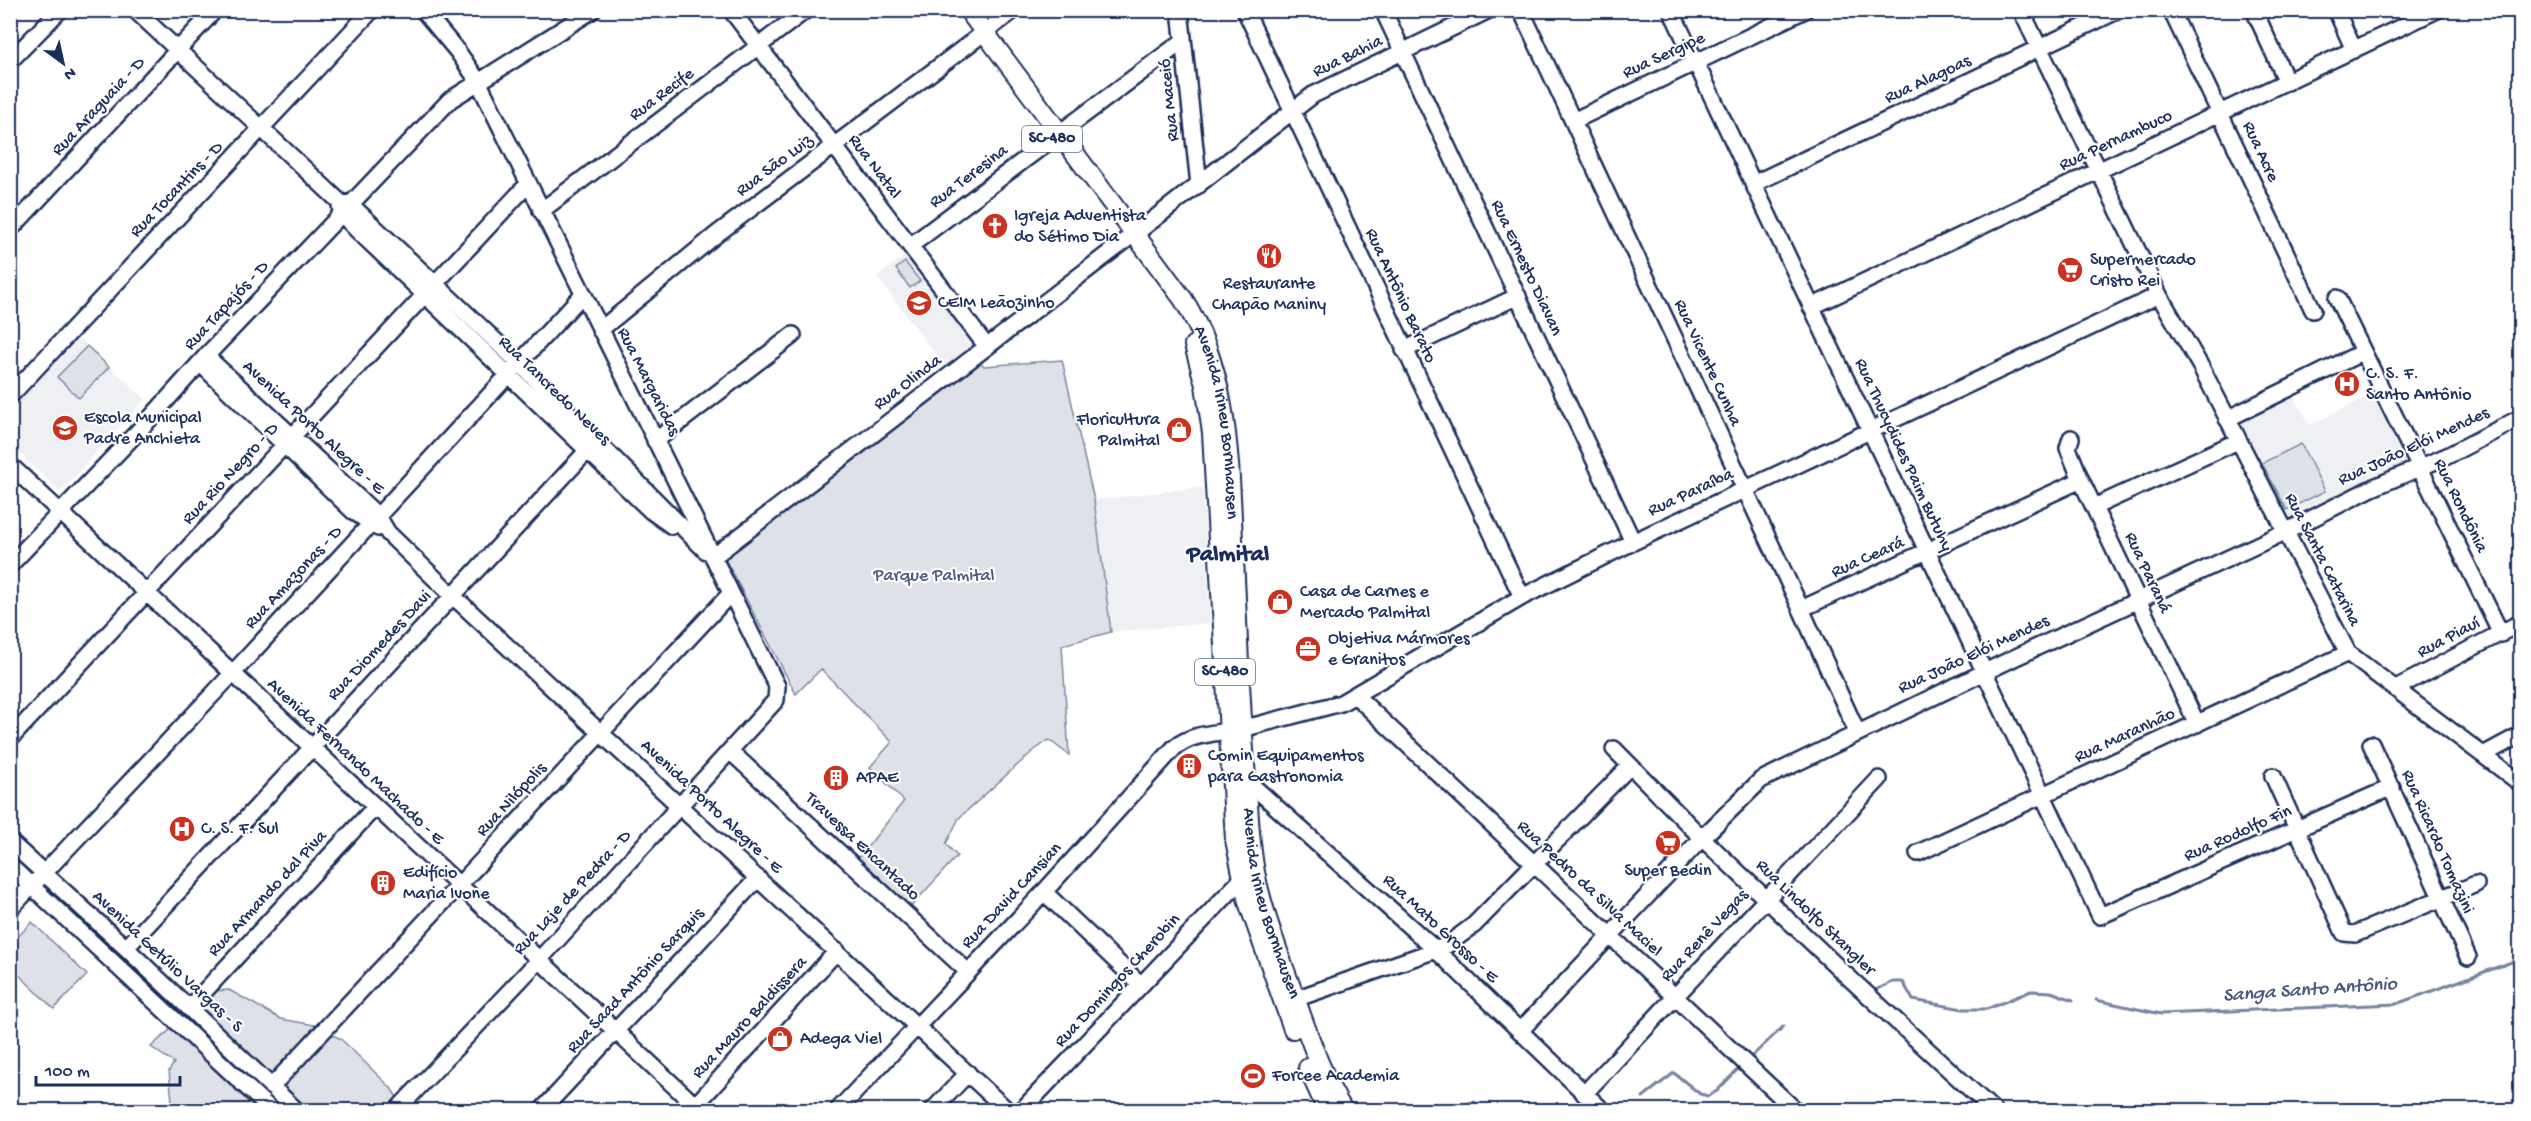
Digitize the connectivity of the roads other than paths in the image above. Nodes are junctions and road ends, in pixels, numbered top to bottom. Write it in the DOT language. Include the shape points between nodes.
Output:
graph roads {
  1 [pos="60,10"];
  2 [pos="135,10"];
  3 [pos="215,10"];
  4 [pos="372,10"];
  5 [pos="423,10"];
  6 [pos="593,10"];
  7 [pos="731,10"];
  8 [pos="806,10"];
  9 [pos="957,10"];
  10 [pos="969,10"];
  11 [pos="1014,10"];
  12 [pos="1180,10"];
  13 [pos="1245,10"];
  14 [pos="1383,10"];
  15 [pos="1489,10"];
  16 [pos="1521,10"];
  17 [pos="1671,10"];
  18 [pos="1805,10"];
  19 [pos="2021,10"];
  20 [pos="2119,10"];
  21 [pos="2171,10"];
  22 [pos="2254,10"];
  23 [pos="2336,10"];
  24 [pos="2437,10"];
  25 [pos="2420,14"];
  26 [pos="981,35"];
  27 [pos="1183,41"];
  28 [pos="758,47"];
  29 [pos="2039,48"];
  30 [pos="2354,50"];
  31 [pos="178,51"];
  32 [pos="1403,51"];
  33 [pos="10,61"];
  34 [pos="1696,62"];
  35 [pos="478,81"];
  36 [pos="2287,81"];
  37 [pos="1292,113"];
  38 [pos="2220,113"];
  39 [pos="1573,121"];
  40 [pos="262,129"];
  41 [pos="1056,135"];
  42 [pos="834,146"];
  43 [pos="2098,171"];
  44 [pos="528,184"];
  45 [pos="1753,184"];
  46 [pos="1199,185"];
  47 [pos="344,206"];
  48 [pos="541,211"];
  49 [pos="10,230"];
  50 [pos="1131,237"];
  51 [pos="910,246"];
  52 [pos="430,289"];
  53 [pos="583,294"];
  54 [pos="2159,295"];
  55 [pos="1518,296"];
  56 [pos="2337,298"];
  57 [pos="1811,307"];
  58 [pos="2313,310"];
  59 [pos="600,330"];
  60 [pos="793,335"];
  61 [pos="987,347"];
  62 [pos="1404,350"];
  63 [pos="2363,352"];
  64 [pos="203,359"];
  65 [pos="514,368"];
  66 [pos="10,396"];
  67 [pos="2227,419"];
  68 [pos="2520,420"];
  69 [pos="1869,430"];
  70 [pos="2071,438"];
  71 [pos="289,441"];
  72 [pos="655,441"];
  73 [pos="2238,441"];
  74 [pos="588,450"];
  75 [pos="10,465"];
  76 [pos="2420,468"];
  77 [pos="2081,480"];
  78 [pos="1745,489"];
  79 [pos="690,505"];
  80 [pos="2094,507"];
  81 [pos="61,513"];
  82 [pos="672,517"];
  83 [pos="374,520"];
  84 [pos="2285,532"];
  85 [pos="1633,542"];
  86 [pos="1927,552"];
  87 [pos="713,557"];
  88 [pos="10,565"];
  89 [pos="146,593"];
  90 [pos="731,593"];
  91 [pos="453,596"];
  92 [pos="1522,597"];
  93 [pos="2138,599"];
  94 [pos="1801,609"];
  95 [pos="2520,622"];
  96 [pos="2501,634"];
  97 [pos="2348,653"];
  98 [pos="1983,672"];
  99 [pos="232,674"];
  100 [pos="2396,688"];
  101 [pos="1356,696"];
  102 [pos="776,700"];
  103 [pos="2197,724"];
  104 [pos="1235,730"];
  105 [pos="602,732"];
  106 [pos="1857,732"];
  107 [pos="2520,735"];
  108 [pos="10,739"];
  109 [pos="2371,744"];
  110 [pos="312,748"];
  111 [pos="1614,749"];
  112 [pos="729,751"];
  113 [pos="2482,755"];
  114 [pos="1630,766"];
  115 [pos="2273,776"];
  116 [pos="1239,779"];
  117 [pos="1879,779"];
  118 [pos="2520,783"];
  119 [pos="2392,787"];
  120 [pos="2042,796"];
  121 [pos="680,805"];
  122 [pos="375,807"];
  123 [pos="2298,829"];
  124 [pos="1702,838"];
  125 [pos="10,842"];
  126 [pos="1918,853"];
  127 [pos="1533,863"];
  128 [pos="10,867"];
  129 [pos="44,874"];
  130 [pos="758,878"];
  131 [pos="1242,879"];
  132 [pos="2476,884"];
  133 [pos="459,885"];
  134 [pos="32,886"];
  135 [pos="1044,892"];
  136 [pos="2440,898"];
  137 [pos="1767,899"];
  138 [pos="10,909"];
  139 [pos="2100,916"];
  140 [pos="1609,935"];
  141 [pos="126,948"];
  142 [pos="1436,950"];
  143 [pos="837,951"];
  144 [pos="2468,957"];
  145 [pos="539,960"];
  146 [pos="968,972"];
  147 [pos="1141,985"];
  148 [pos="1675,997"];
  149 [pos="1289,1001"];
  150 [pos="189,1008"];
  151 [pos="917,1026"];
  152 [pos="615,1031"];
  153 [pos="1520,1031"];
  154 [pos="968,1073"];
  155 [pos="271,1086"];
  156 [pos="1584,1094"];
  157 [pos="695,1109"];
  158 [pos="1988,1109"];
  159 [pos="271,1110"];
  160 [pos="296,1110"];
  161 [pos="397,1110"];
  162 [pos="542,1110"];
  163 [pos="838,1110"];
  164 [pos="933,1110"];
  165 [pos="1007,1110"];
  166 [pos="1023,1110"];
  167 [pos="1327,1110"];
  168 [pos="1343,1110"];
  169 [pos="1602,1110"];
  170 [pos="1795,1110"];
  1 -- 33 [label="street"];
  2 -- 31 [label="street, Rua Tancredo Neves"];
  3 -- 31 [label="street, Rua Araguaia - D"];
  4 -- 40 [label="street, Rua Tocantins - D"];
  5 -- 35 [label="street, Rua Margaridas"];
  6 -- 35 [label="street, Rua Tapajós - D"];
  7 -- 28 [label="street, Rua Natal"];
  8 -- 28 [label="street, Rua Recife"];
  9 -- 26 [label="main road, Avenida Irineu Bornhausen / SC-480"];
  10 -- 26 [label="main road, Avenida Irineu Bornhausen / SC-480"];
  11 -- 26 [label="street, Rua São Luiz"];
  12 -- 27 [label="street, Rua Maceió"];
  13 -- 37 [label="street, Rua Antônio Barato"];
  14 -- 32 [label="street, Rua Ernesto Diavan"];
  15 -- 32 [label="street, Rua Bahia"];
  16 -- 39 [label="street, Rua Vicente Cunha"];
  17 -- 34 [label="street, Rua Thucydides Paim Butuhy"];
  18 -- 34 [label="street, Rua Sergipe"];
  19 -- 29 [label="street, Rua Santa Catarina"];
  20 -- 29 [label="street, Rua Alagoas"];
  21 -- 38 [label="street, Rua Acre"];
  22 -- 36 [label="street"];
  23 -- 30 [label="street"];
  24 -- 25 [label="street, Rua Pernambuco"];
  25 -- 30 [label="street, Rua Pernambuco"];
  26 -- 41 [label="main road, Avenida Irineu Bornhausen / SC-480"];
  26 -- 42 [label="street, Rua São Luiz"];
  27 -- 41 [label="street, Rua Teresina"];
  27 -- 46 [label="street, Rua Maceió"];
  28 -- 42 [label="street, Rua Natal"];
  28 -- 48 [label="street, Rua Recife"];
  29 -- 43 [label="street, Rua Santa Catarina"];
  29 -- 45 [label="street, Rua Alagoas"];
  30 -- 36 [label="street, Rua Pernambuco"];
  31 -- 40 [label="street, Rua Tancredo Neves"];
  31 -- 49 [label="street, Rua Araguaia - D"];
  32 -- 37 [label="street, Rua Bahia" via="1313,95"];
  32 -- 55 [label="street, Rua Ernesto Diavan"];
  34 -- 39 [label="street, Rua Sergipe"];
  34 -- 45 [label="street, Rua Thucydides Paim Butuhy"];
  35 -- 44 [label="street, Rua Margaridas"];
  35 -- 47 [label="street, Rua Tapajós - D" via="450,100"];
  36 -- 38 [label="street, Rua Pernambuco"];
  37 -- 46 [label="street, Rua Olinda"];
  37 -- 62 [label="street, Rua Antônio Barato"];
  38 -- 43 [label="street, Rua Pernambuco"];
  38 -- 58 [label="street, Rua Acre"];
  39 -- 78 [label="street, Rua Vicente Cunha"];
  40 -- 47 [label="street, Rua Tancredo Neves"];
  40 -- 66 [label="street, Rua Tocantins - D"];
  41 -- 50 [label="main road, Avenida Irineu Bornhausen / SC-480"];
  41 -- 51 [label="street, Rua Teresina"];
  42 -- 51 [label="street, Rua Natal"];
  42 -- 59 [label="street, Rua São Luiz" via="717,234"];
  43 -- 54 [label="street, Rua Santa Catarina"];
  43 -- 57 [label="street, Rua Pernambuco"];
  44 -- 48 [label="street, Rua Margaridas"];
  44 -- 52 [label="street, Rua Rio Negro - D"];
  45 -- 57 [label="street, Rua Thucydides Paim Butuhy"];
  46 -- 50 [label="street, Rua Olinda"];
  47 -- 52 [label="street, Rua Tancredo Neves"];
  47 -- 64 [label="street, Rua Tapajós - D"];
  48 -- 53 [label="street, Rua Margaridas"];
  50 -- 61 [label="street, Rua Olinda"];
  50 -- 104 [label="main road, Avenida Irineu Bornhausen / SC-480" via="1182,319 1205,385"];
  51 -- 61 [label="street, Rua Natal"];
  52 -- 65 [label="street, Rua Tancredo Neves"];
  52 -- 71 [label="street, Rua Rio Negro - D"];
  53 -- 59 [label="street, Rua Margaridas"];
  53 -- 65 [label="street, Rua Amazonas - D"];
  54 -- 67 [label="street, Rua Santa Catarina"];
  54 -- 69 [label="street, Rua Paraíba"];
  55 -- 62 [label="street"];
  55 -- 85 [label="street, Rua Ernesto Diavan"];
  56 -- 63 [label="street, Rua Rondônia"];
  57 -- 69 [label="street, Rua Thucydides Paim Butuhy"];
  59 -- 72 [label="street, Rua Margaridas"];
  60 -- 72 [label="street"];
  61 -- 87 [label="street, Rua Olinda"];
  62 -- 92 [label="street, Rua Antônio Barato"];
  63 -- 67 [label="street"];
  63 -- 76 [label="street, Rua Rondônia"];
  64 -- 71 [label="street, Avenida Porto Alegre - E"];
  64 -- 81 [label="street, Rua Tapajós - D"];
  65 -- 74 [label="street, Rua Tancredo Neves"];
  65 -- 82 [label="street, Rua Tancredo Neves"];
  65 -- 83 [label="street, Rua Amazonas - D"];
  67 -- 73 [label="street, Rua Santa Catarina"];
  68 -- 76 [label="street, Rua João Elói Mendes"];
  69 -- 78 [label="street, Rua Paraíba"];
  69 -- 86 [label="street, Rua Thucydides Paim Butuhy"];
  70 -- 77 [label="street, Rua Paraná" via="2068,448"];
  71 -- 83 [label="street, Avenida Porto Alegre - E" via="353,511"];
  71 -- 89 [label="street, Rua Rio Negro - D"];
  72 -- 79 [label="street, Rua Margaridas"];
  73 -- 80 [label="street"];
  73 -- 84 [label="street, Rua Santa Catarina"];
  74 -- 87 [label="street, Rua Tancredo Neves" via="651,511"];
  74 -- 91 [label="street, Rua Diomedes Davi"];
  75 -- 81 [label="street, Avenida Fernando Machado - E"];
  76 -- 84 [label="street, Rua João Elói Mendes"];
  76 -- 96 [label="street, Rua Rondônia"];
  77 -- 80 [label="street, Rua Paraná"];
  77 -- 86 [label="street, Rua Ceará"];
  78 -- 85 [label="street, Rua Paraíba"];
  78 -- 94 [label="street, Rua Vicente Cunha"];
  79 -- 82 [label="street"];
  79 -- 87 [label="street, Rua Margaridas"];
  80 -- 93 [label="street, Rua Paraná"];
  81 -- 88 [label="street, Rua Tapajós - D"];
  81 -- 89 [label="street, Avenida Fernando Machado - E"];
  82 -- 87 [label="street, Rua Tancredo Neves"];
  83 -- 91 [label="street, Avenida Porto Alegre - E"];
  83 -- 99 [label="street, Rua Amazonas - D"];
  84 -- 93 [label="street, Rua João Elói Mendes"];
  84 -- 97 [label="street, Rua Santa Catarina"];
  85 -- 92 [label="street, Rua Paraíba"];
  86 -- 94 [label="street, Rua Ceará"];
  86 -- 98 [label="street, Rua Thucydides Paim Butuhy"];
  87 -- 90 [label="street, Rua Margaridas"];
  89 -- 99 [label="street, Avenida Fernando Machado - E"];
  89 -- 108 [label="street, Rua Rio Negro - D"];
  90 -- 102 [label="street, Rua Margaridas" via="777,686"];
  90 -- 105 [label="street, Rua Nilópolis"];
  91 -- 105 [label="street, Avenida Porto Alegre - E"];
  91 -- 110 [label="street, Rua Diomedes Davi"];
  92 -- 101 [label="street, Rua Paraíba"];
  93 -- 98 [label="street, Rua João Elói Mendes"];
  93 -- 103 [label="street, Rua Paraná"];
  94 -- 106 [label="street, Rua Vicente Cunha"];
  95 -- 96 [label="street, Rua Piauí"];
  96 -- 100 [label="street, Rua Piauí"];
  97 -- 100 [label="street, Rua Santa Catarina"];
  97 -- 103 [label="street, Rua Maranhão"];
  98 -- 106 [label="street, Rua João Elói Mendes"];
  98 -- 120 [label="street, Rua Thucydides Paim Butuhy"];
  99 -- 110 [label="street, Avenida Fernando Machado - E"];
  99 -- 129 [label="street, Rua Amazonas - D"];
  100 -- 113 [label="street, Rua Santa Catarina"];
  101 -- 104 [label="street, Rua Paraíba"];
  101 -- 127 [label="street, Rua Pedro da Silva Maciel"];
  102 -- 112 [label="street, Rua Laje de Pedra - D"];
  103 -- 120 [label="street, Rua Maranhão"];
  104 -- 116 [label="main road, Avenida Irineu Bornhausen / SC-480"];
  104 -- 135 [label="street, Rua David Cansian" via="1197,736 1174,748"];
  105 -- 121 [label="street, Avenida Porto Alegre - E"];
  105 -- 133 [label="street, Rua Nilópolis"];
  106 -- 124 [label="street, Rua João Elói Mendes" via="1761,780"];
  107 -- 113 [label="street"];
  109 -- 119 [label="street, Rua Ricardo Tomazini"];
  110 -- 122 [label="street, Avenida Fernando Machado - E"];
  110 -- 141 [label="street, Rua Diomedes Davi"];
  111 -- 114 [label="street, Rua Lindolfo Stangler"];
  112 -- 121 [label="street, Rua Laje de Pedra - D"];
  112 -- 146 [label="street, Travessa Encantado"];
  113 -- 118 [label="street, Rua Santa Catarina"];
  114 -- 124 [label="street, Rua Lindolfo Stangler"];
  114 -- 127 [label="street"];
  115 -- 123 [label="street"];
  116 -- 131 [label="main road, Avenida Irineu Bornhausen / SC-480" via="1235,840"];
  116 -- 142 [label="street, Rua Mato Grosso - E"];
  116 -- 149 [label="main road, Avenida Irineu Bornhausen / SC-480" via="1256,878"];
  117 -- 137 [label="street, Rua Renê Vegas"];
  119 -- 123 [label="street, Rua Rodolfo Fin"];
  119 -- 136 [label="street, Rua Ricardo Tomazini"];
  120 -- 126 [label="street, Rua Maranhão"];
  120 -- 139 [label="street, Rua Thucydides Paim Butuhy"];
  121 -- 130 [label="street, Avenida Porto Alegre - E"];
  121 -- 145 [label="street, Rua Laje de Pedra - D"];
  122 -- 133 [label="street, Avenida Fernando Machado - E"];
  122 -- 150 [label="street, Rua Armando dal Piva"];
  123 -- 136 [label="street" via="2344,933 2355,934"];
  123 -- 139 [label="street, Rua Rodolfo Fin"];
  124 -- 137 [label="street, Rua Lindolfo Stangler"];
  124 -- 140 [label="street, Rua João Elói Mendes"];
  125 -- 129 [label="street, Avenida Getúlio Vargas - S"];
  127 -- 140 [label="street, Rua Pedro da Silva Maciel"];
  127 -- 142 [label="street" via="1474,925"];
  128 -- 134 [label="street, Avenida Getúlio Vargas - S"];
  129 -- 134 [label="street, Rua Amazonas - D"];
  129 -- 141 [label="street, Avenida Getúlio Vargas - S"];
  130 -- 143 [label="street, Avenida Porto Alegre - E"];
  130 -- 152 [label="street, Rua Saad Antônio Sarquis"];
  131 -- 147 [label="street, Rua Domingos Cherobin"];
  131 -- 149 [label="main road, Avenida Irineu Bornhausen / SC-480"];
  132 -- 136 [label="street"];
  133 -- 145 [label="street, Avenida Fernando Machado - E"];
  133 -- 155 [label="street, Rua Nilópolis"];
  134 -- 138 [label="street, Rua Amazonas - D"];
  134 -- 159 [label="street, Avenida Getúlio Vargas - S"];
  135 -- 146 [label="street, Rua David Cansian"];
  135 -- 147 [label="street"];
  136 -- 144 [label="street, Rua Ricardo Tomazini"];
  137 -- 148 [label="street, Rua Renê Vegas"];
  137 -- 158 [label="street, Rua Lindolfo Stangler"];
  140 -- 148 [label="street, Rua Pedro da Silva Maciel"];
  140 -- 153 [label="street, Rua João Elói Mendes"];
  141 -- 150 [label="street, Avenida Getúlio Vargas - S"];
  142 -- 149 [label="street"];
  142 -- 153 [label="street, Rua Mato Grosso - E"];
  143 -- 151 [label="street, Avenida Porto Alegre - E"];
  143 -- 157 [label="street, Rua Mauro Baldissera"];
  145 -- 152 [label="street, Avenida Fernando Machado - E"];
  145 -- 161 [label="street, Rua Laje de Pedra - D"];
  146 -- 151 [label="street, Rua David Cansian"];
  147 -- 166 [label="street, Rua Domingos Cherobin"];
  148 -- 156 [label="street, Rua Renê Vegas"];
  148 -- 170 [label="street, Rua Pedro da Silva Maciel"];
  149 -- 167 [label="main road, Avenida Irineu Bornhausen / SC-480" via="1305,1062"];
  149 -- 168 [label="main road, Avenida Irineu Bornhausen / SC-480"];
  150 -- 155 [label="street, Avenida Getúlio Vargas - S"];
  151 -- 154 [label="street, Avenida Porto Alegre - E"];
  151 -- 163 [label="street, Rua David Cansian"];
  152 -- 157 [label="street, Avenida Fernando Machado - E"];
  152 -- 162 [label="street, Rua Saad Antônio Sarquis"];
  153 -- 156 [label="street, Rua Mato Grosso - E"];
  154 -- 164 [label="street"];
  154 -- 165 [label="street, Avenida Porto Alegre - E"];
  155 -- 160 [label="street, Avenida Getúlio Vargas - S"];
  156 -- 169 [label="street, Rua Mato Grosso - E"];
}
